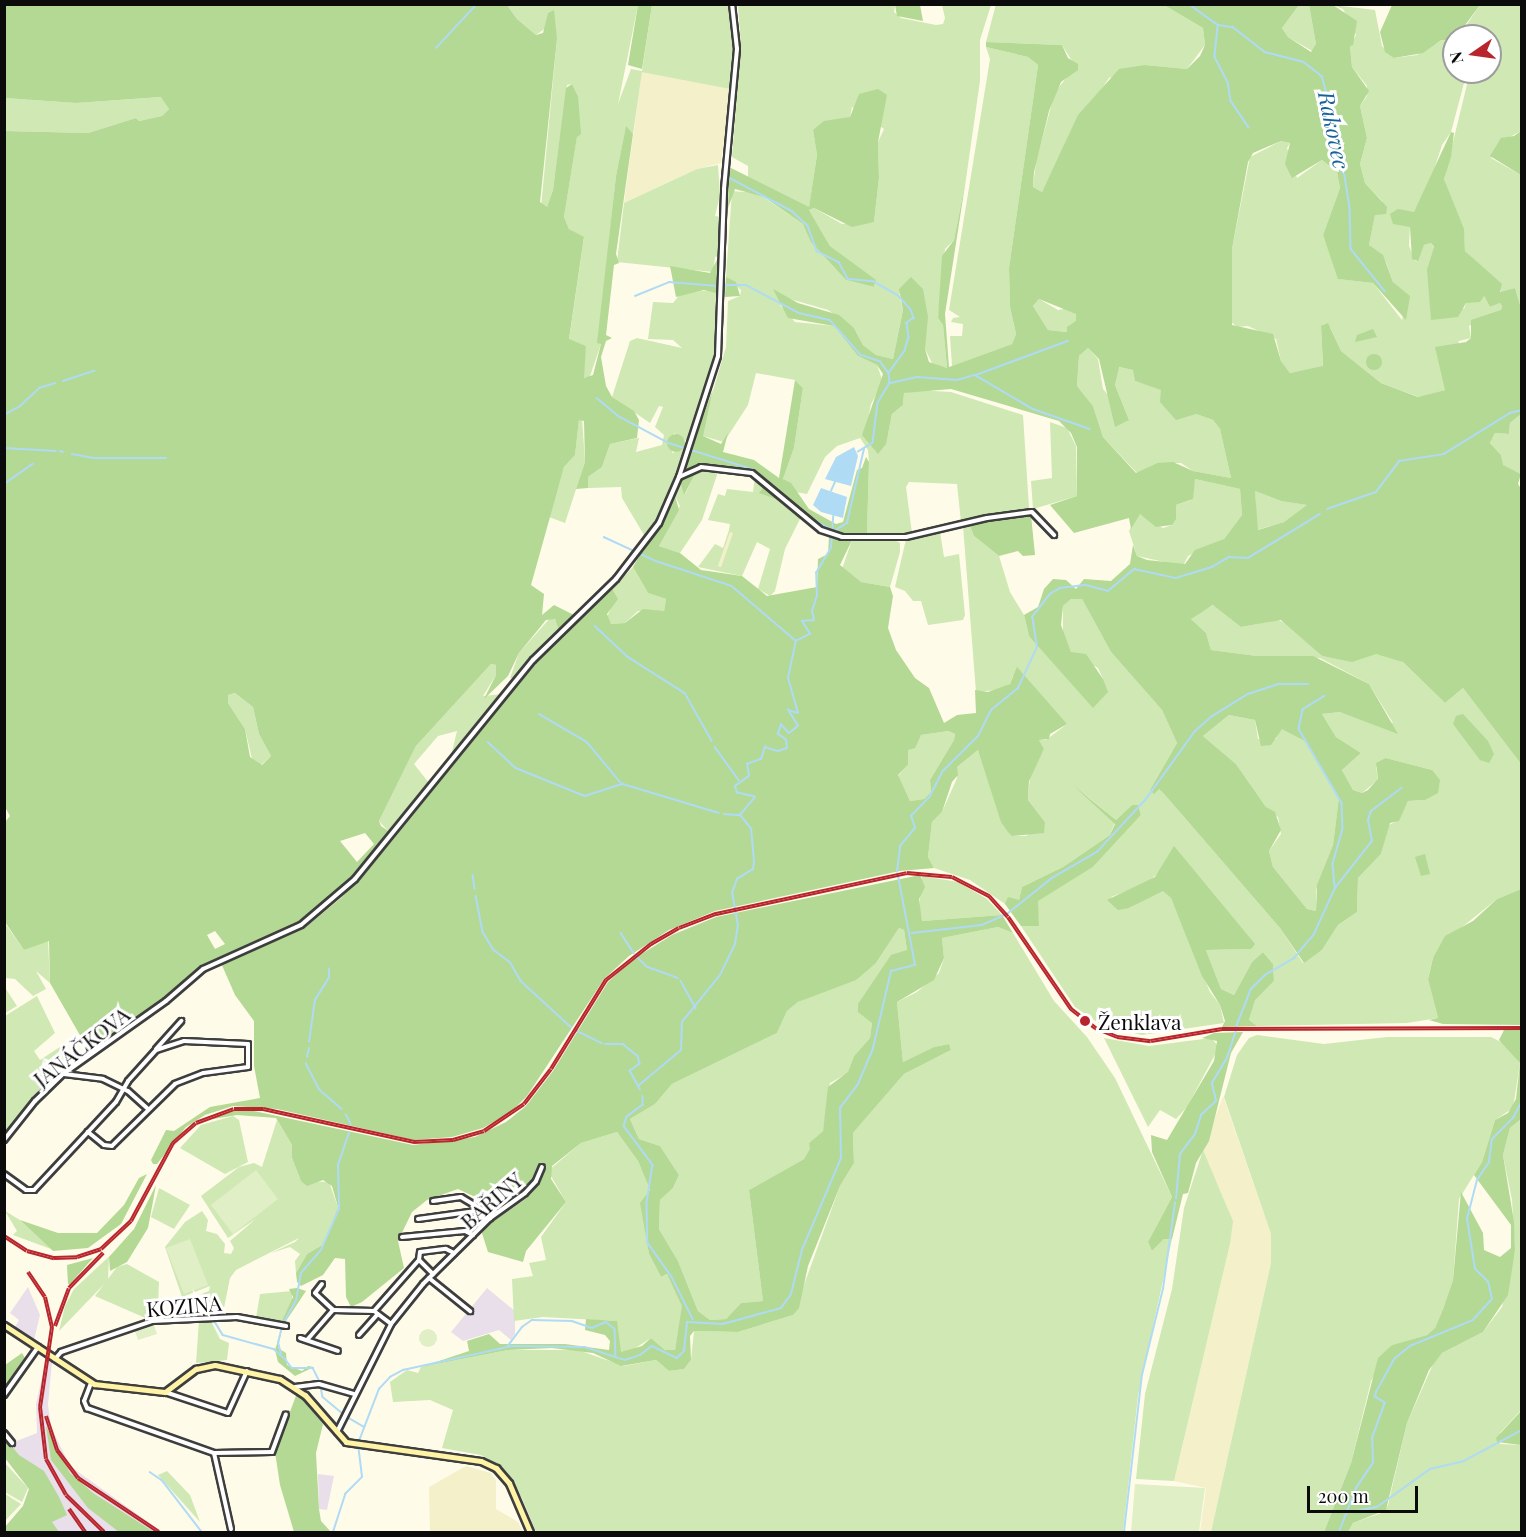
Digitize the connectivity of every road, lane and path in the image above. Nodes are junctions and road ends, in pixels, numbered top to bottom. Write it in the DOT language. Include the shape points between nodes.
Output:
graph roads {
  1 [pos="732,4"];
  2 [pos="679,477"];
  3 [pos="1054,535"];
  4 [pos="181,1021"];
  5 [pos="168,1035"];
  6 [pos="174,1042"];
  7 [pos="156,1050"];
  8 [pos="63,1074"];
  9 [pos="124,1089"];
  10 [pos="148,1109"];
  11 [pos="88,1132"];
  12 [pos="4,1140"];
  13 [pos="542,1167"];
  14 [pos="4,1174"];
  15 [pos="433,1201"];
  16 [pos="483,1210"];
  17 [pos="490,1218"];
  18 [pos="418,1219"];
  19 [pos="473,1235"];
  20 [pos="402,1237"];
  21 [pos="454,1253"];
  22 [pos="419,1260"];
  23 [pos="433,1274"];
  24 [pos="429,1278"];
  25 [pos="322,1284"];
  26 [pos="333,1310"];
  27 [pos="470,1311"];
  28 [pos="376,1312"];
  29 [pos="391,1324"];
  30 [pos="4,1325"];
  31 [pos="286,1326"];
  32 [pos="359,1335"];
  33 [pos="300,1338"];
  34 [pos="307,1340"];
  35 [pos="38,1347"];
  36 [pos="338,1351"];
  37 [pos="53,1357"];
  38 [pos="247,1370"];
  39 [pos="91,1383"];
  40 [pos="295,1387"];
  41 [pos="165,1392"];
  42 [pos="355,1394"];
  43 [pos="4,1395"];
  44 [pos="286,1414"];
  45 [pos="4,1433"];
  46 [pos="336,1434"];
  47 [pos="12,1443"];
  48 [pos="214,1453"];
  49 [pos="231,1529"];
  50 [pos="530,1533"];
  1 -- 2 [label="street, JANÁČKOVA" via="737,49 724,189 720,345"];
  2 -- 3 [label="street" via="701,466 752,473 821,530 842,537 906,537 1032,512"];
  2 -- 8 [label="street, JANÁČKOVA" via="659,523 621,573 534,660 356,879 309,919 208,966 157,1008"];
  4 -- 5 [label="street"];
  5 -- 6 [label="street"];
  5 -- 7 [label="street"];
  6 -- 7 [label="street"];
  6 -- 10 [label="street" via="243,1041 249,1048 250,1064 244,1069 189,1077 170,1088"];
  7 -- 9 [label="street"];
  8 -- 9 [label="street" via="92,1076"];
  8 -- 12 [label="street, JANÁČKOVA"];
  9 -- 10 [label="street"];
  9 -- 11 [label="street"];
  10 -- 11 [label="street" via="112,1146 104,1145"];
  11 -- 14 [label="street" via="34,1190 26,1190"];
  13 -- 17 [label="street, BAŘINY" via="525,1193"];
  15 -- 16 [label="street" via="461,1197"];
  16 -- 17 [label="street"];
  16 -- 18 [label="street"];
  17 -- 19 [label="street, BAŘINY"];
  19 -- 20 [label="street" via="465,1231"];
  19 -- 21 [label="street, BAŘINY"];
  21 -- 22 [label="street, BAŘINY" via="446,1249 420,1252"];
  21 -- 23 [label="street, BAŘINY"];
  22 -- 23 [label="street"];
  22 -- 28 [label="street, BAŘINY"];
  23 -- 24 [label="street, BAŘINY"];
  24 -- 27 [label="street"];
  24 -- 29 [label="street, BAŘINY"];
  25 -- 26 [label="street" via="315,1293"];
  26 -- 28 [label="street"];
  26 -- 34 [label="street"];
  28 -- 29 [label="street"];
  28 -- 32 [label="street, BAŘINY"];
  29 -- 42 [label="street, BAŘINY"];
  30 -- 35 [label="main road"];
  31 -- 37 [label="street, KOZINA" via="237,1317 152,1321"];
  33 -- 34 [label="street"];
  34 -- 36 [label="street"];
  35 -- 37 [label="main road"];
  35 -- 43 [label="street"];
  37 -- 39 [label="main road"];
  38 -- 40 [label="main road"];
  38 -- 41 [label="main road" via="202,1367"];
  38 -- 41 [label="street" via="228,1413"];
  39 -- 41 [label="main road"];
  39 -- 48 [label="street" via="84,1401 87,1408"];
  40 -- 42 [label="street" via="319,1384"];
  40 -- 46 [label="main road"];
  42 -- 46 [label="street, BAŘINY"];
  44 -- 48 [label="street" via="272,1452"];
  45 -- 47 [label="street"];
  46 -- 50 [label="main road" via="358,1444 493,1466 509,1483"];
  48 -- 49 [label="street"];
}
